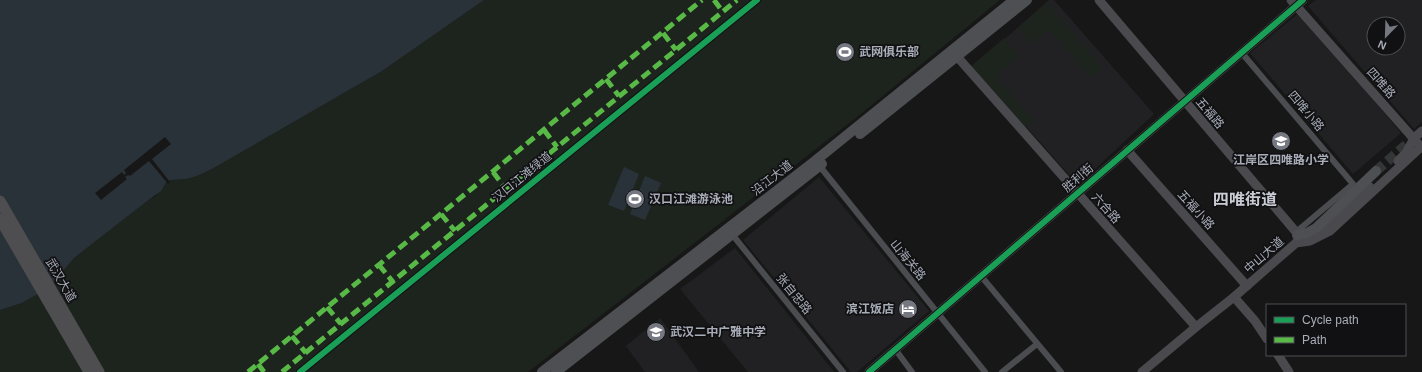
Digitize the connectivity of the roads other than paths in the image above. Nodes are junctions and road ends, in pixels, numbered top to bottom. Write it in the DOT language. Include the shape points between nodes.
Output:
graph roads {
  1 [pos="1014,0"];
  2 [pos="1026,0"];
  3 [pos="1099,0"];
  4 [pos="1296,2"];
  5 [pos="1241,52"];
  6 [pos="954,54"];
  7 [pos="1184,102"];
  8 [pos="1422,131"];
  9 [pos="1414,138"];
  10 [pos="1422,147"];
  11 [pos="1127,150"];
  12 [pos="817,164"];
  13 [pos="1376,171"];
  14 [pos="1353,184"];
  15 [pos="1077,193"];
  16 [pos="0,201"];
  17 [pos="0,218"];
  18 [pos="730,232"];
  19 [pos="1297,237"];
  20 [pos="981,276"];
  21 [pos="1247,286"];
  22 [pos="1234,297"];
  23 [pos="937,313"];
  24 [pos="1196,327"];
  25 [pos="1266,339"];
  26 [pos="1037,344"];
  27 [pos="895,349"];
  28 [pos="1279,356"];
  29 [pos="89,372"];
  30 [pos="99,372"];
  31 [pos="542,372"];
  32 [pos="556,372"];
  33 [pos="843,372"];
  34 [pos="869,372"];
  35 [pos="912,372"];
  36 [pos="985,372"];
  37 [pos="1002,372"];
  38 [pos="1061,372"];
  39 [pos="1142,372"];
  40 [pos="1289,372"];
  1 -- 6 [label="main road, 沿江大道"];
  2 -- 6 [label="main road, 沿江大道"];
  3 -- 7 [label="street, 五福路"];
  4 -- 5 [label="street, 胜利街"];
  4 -- 9 [label="street, 四唯路"];
  5 -- 7 [label="street, 胜利街"];
  5 -- 14 [label="street, 四唯小路"];
  6 -- 12 [label="main road, 沿江大道"];
  6 -- 15 [label="street, 六合路"];
  7 -- 11 [label="street, 胜利街"];
  7 -- 19 [label="street, 五福路"];
  8 -- 9 [label="street, 中山大道"];
  9 -- 10 [label="street, 四唯路"];
  9 -- 19 [label="street, 中山大道" via="1406,153 1323,229 1313,235"];
  10 -- 19 [label="street, 中山大道" via="1330,231 1310,241"];
  11 -- 15 [label="street, 胜利街"];
  11 -- 21 [label="street, 五福小路"];
  12 -- 18 [label="main road, 沿江大道"];
  12 -- 23 [label="street, 山海关路"];
  13 -- 19 [label="main road" via="1316,228"];
  14 -- 19 [label="street, 中山大道"];
  15 -- 20 [label="street, 胜利街"];
  15 -- 24 [label="street, 六合路"];
  16 -- 30 [label="highway, 武汉大道"];
  17 -- 29 [label="highway, 武汉大道"];
  18 -- 31 [label="main road, 沿江大道"];
  18 -- 32 [label="main road, 沿江大道"];
  18 -- 33 [label="street, 张自忠路"];
  19 -- 21 [label="street, 中山大道"];
  20 -- 23 [label="street, 胜利街"];
  20 -- 26 [label="street"];
  21 -- 22 [label="street, 中山大道"];
  22 -- 24 [label="street, 中山大道"];
  22 -- 25 [label="street"];
  23 -- 27 [label="street, 胜利街"];
  23 -- 36 [label="street, 山海关路"];
  24 -- 39 [label="street, 中山大道"];
  26 -- 37 [label="street"];
  26 -- 38 [label="street"];
  27 -- 34 [label="street, 胜利街"];
  27 -- 35 [label="street"];
  28 -- 40 [label="street"];
}
